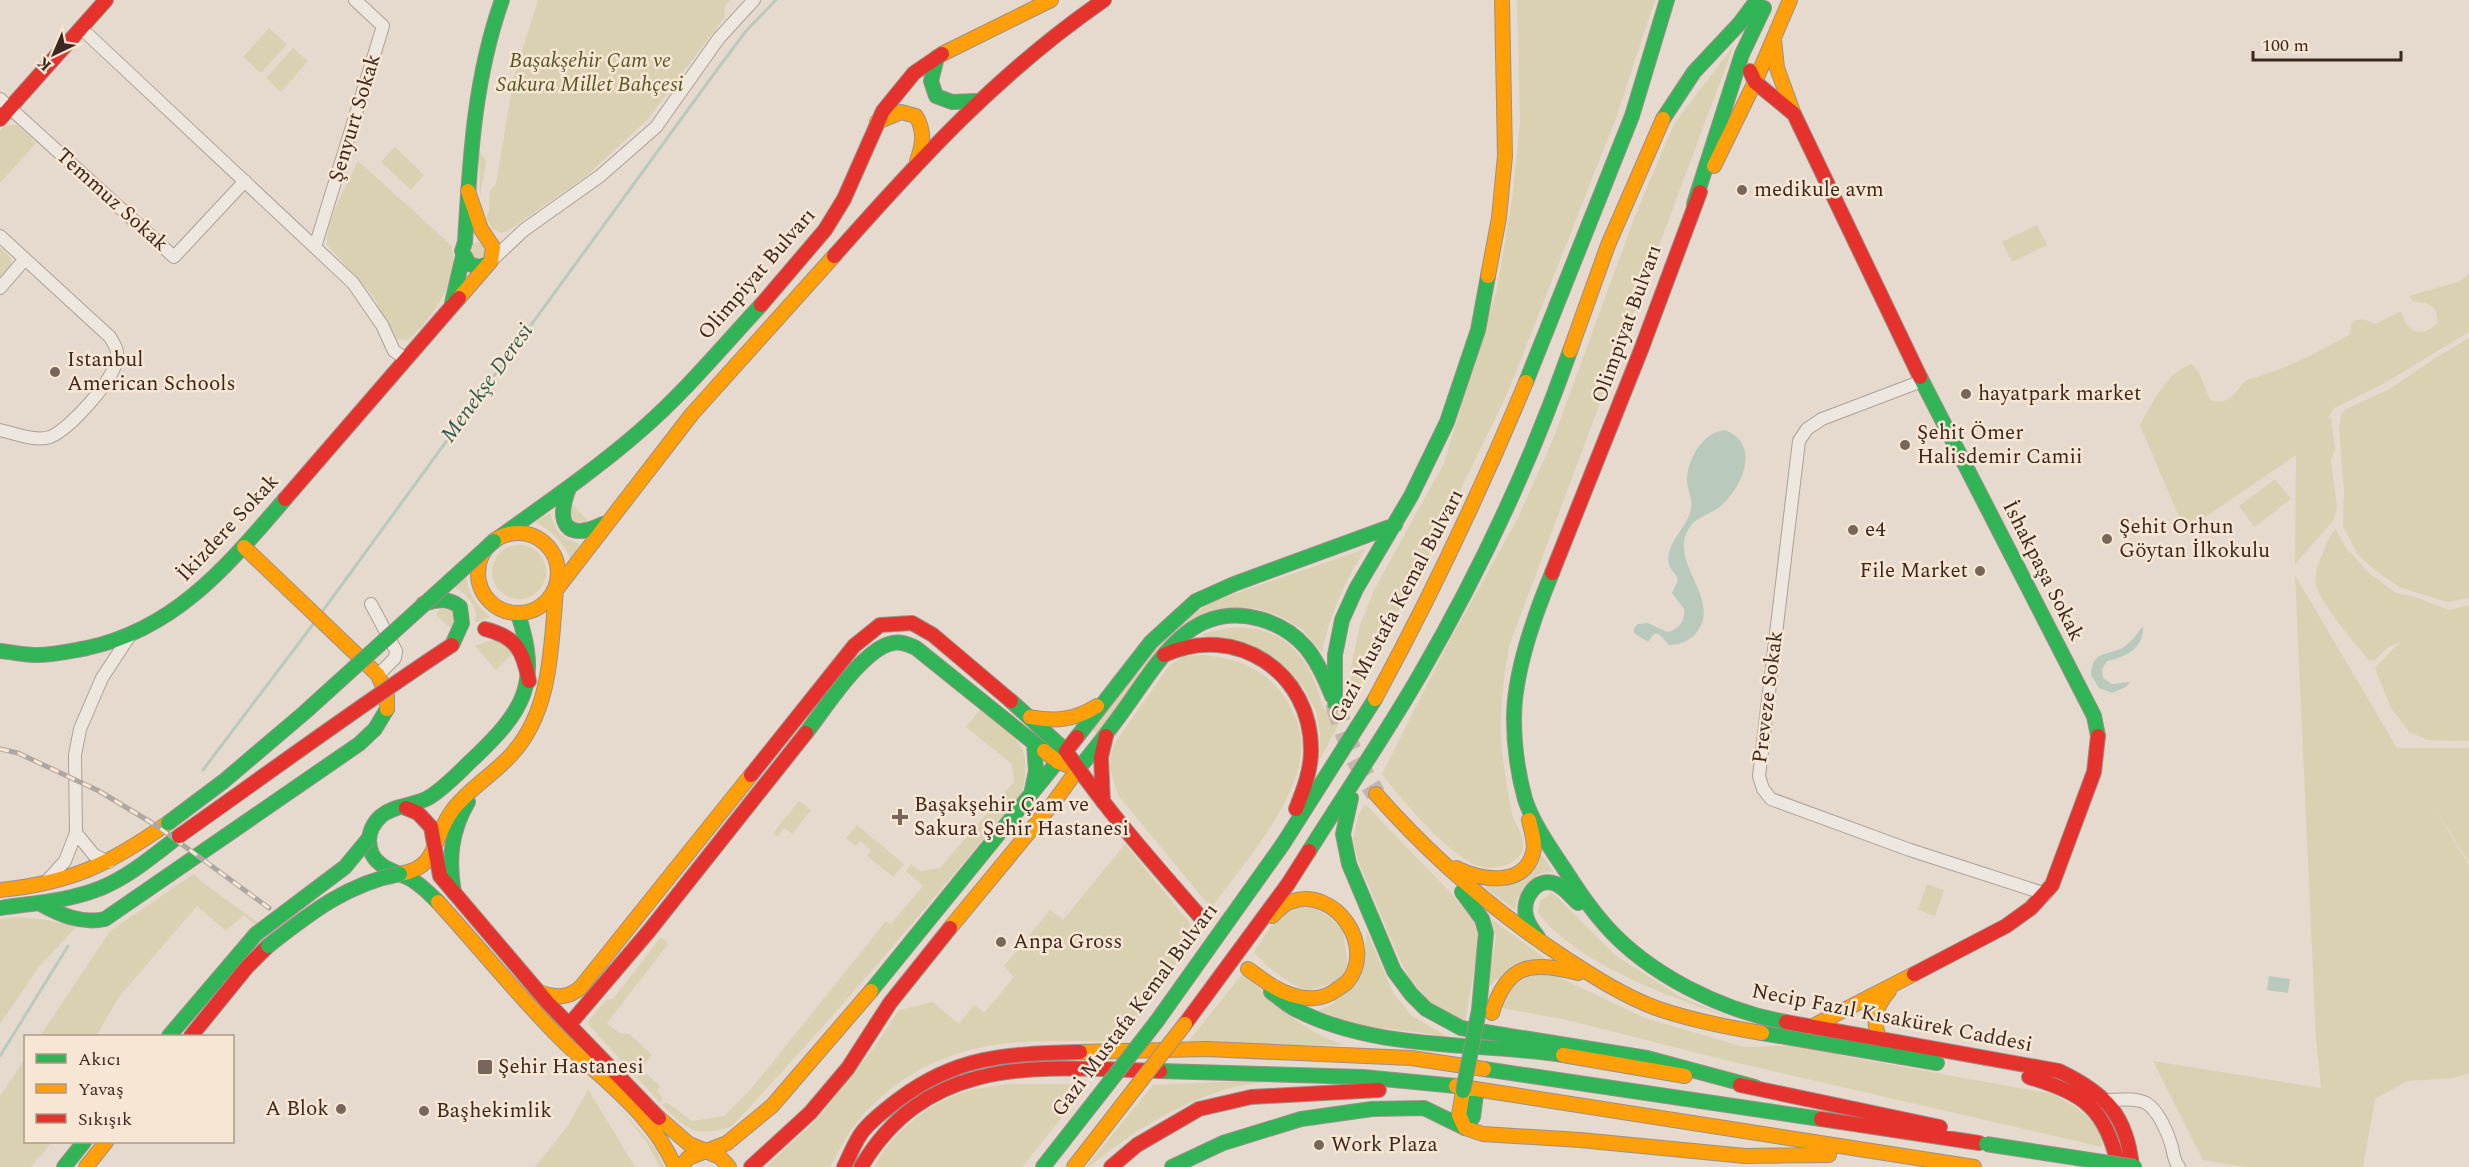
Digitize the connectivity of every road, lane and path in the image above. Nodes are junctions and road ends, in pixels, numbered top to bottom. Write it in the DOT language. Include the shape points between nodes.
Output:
graph roads {
  1 [pos="106,0"];
  2 [pos="355,0"];
  3 [pos="502,0"];
  4 [pos="754,0"];
  5 [pos="1051,0"];
  6 [pos="1104,0"];
  7 [pos="1502,0"];
  8 [pos="1667,0"];
  9 [pos="1756,0"];
  10 [pos="1767,0"];
  11 [pos="1791,0"];
  12 [pos="82,29"];
  13 [pos="1774,37"];
  14 [pos="1742,54"];
  15 [pos="937,57"];
  16 [pos="1755,82"];
  17 [pos="976,101"];
  18 [pos="5,104"];
  19 [pos="1742,110"];
  20 [pos="1794,114"];
  21 [pos="0,119"];
  22 [pos="878,122"];
  23 [pos="915,166"];
  24 [pos="244,181"];
  25 [pos="468,191"];
  26 [pos="1694,204"];
  27 [pos="524,230"];
  28 [pos="0,236"];
  29 [pos="488,239"];
  30 [pos="465,242"];
  31 [pos="315,247"];
  32 [pos="463,256"];
  33 [pos="25,259"];
  34 [pos="490,262"];
  35 [pos="0,288"];
  36 [pos="451,307"];
  37 [pos="389,341"];
  38 [pos="417,346"];
  39 [pos="406,359"];
  40 [pos="388,378"];
  41 [pos="1922,381"];
  42 [pos="0,430"];
  43 [pos="569,488"];
  44 [pos="605,523"];
  45 [pos="1395,525"];
  46 [pos="260,529"];
  47 [pos="494,541"];
  48 [pos="244,547"];
  49 [pos="225,567"];
  50 [pos="267,567"];
  51 [pos="555,590"];
  52 [pos="371,604"];
  53 [pos="423,604"];
  54 [pos="518,614"];
  55 [pos="485,629"];
  56 [pos="129,637"];
  57 [pos="452,645"];
  58 [pos="0,651"];
  59 [pos="1164,655"];
  60 [pos="1521,670"];
  61 [pos="378,675"];
  62 [pos="529,681"];
  63 [pos="817,693"];
  64 [pos="1107,699"];
  65 [pos="831,702"];
  66 [pos="1030,717"];
  67 [pos="1107,735"];
  68 [pos="1034,743"];
  69 [pos="1062,757"];
  70 [pos="1078,769"];
  71 [pos="1359,773"];
  72 [pos="480,784"];
  73 [pos="1032,792"];
  74 [pos="1376,794"];
  75 [pos="1525,800"];
  76 [pos="1103,802"];
  77 [pos="406,808"];
  78 [pos="76,833"];
  79 [pos="369,838"];
  80 [pos="1283,844"];
  81 [pos="435,847"];
  82 [pos="1431,852"];
  83 [pos="108,862"];
  84 [pos="400,874"];
  85 [pos="43,885"];
  86 [pos="0,890"];
  87 [pos="94,890"];
  88 [pos="454,893"];
  89 [pos="2046,894"];
  90 [pos="39,903"];
  91 [pos="0,908"];
  92 [pos="1203,920"];
  93 [pos="96,921"];
  94 [pos="1606,926"];
  95 [pos="256,934"];
  96 [pos="1543,944"];
  97 [pos="264,950"];
  98 [pos="1232,963"];
  99 [pos="1597,978"];
  100 [pos="210,986"];
  101 [pos="1894,986"];
  102 [pos="542,993"];
  103 [pos="1486,1012"];
  104 [pos="540,1016"];
  105 [pos="204,1022"];
  106 [pos="569,1025"];
  107 [pos="1811,1027"];
  108 [pos="170,1035"];
  109 [pos="192,1035"];
  110 [pos="1880,1038"];
  111 [pos="1755,1087"];
  112 [pos="1465,1090"];
  113 [pos="2107,1100"];
  114 [pos="1465,1128"];
  115 [pos="83,1143"];
  116 [pos="105,1143"];
  117 [pos="1983,1144"];
  118 [pos="705,1152"];
  119 [pos="1880,1152"];
  120 [pos="64,1167"];
  121 [pos="86,1167"];
  122 [pos="675,1167"];
  123 [pos="681,1167"];
  124 [pos="729,1167"];
  125 [pos="751,1167"];
  126 [pos="844,1167"];
  127 [pos="861,1167"];
  128 [pos="1043,1167"];
  129 [pos="1074,1167"];
  130 [pos="1111,1167"];
  131 [pos="1172,1167"];
  132 [pos="1974,1167"];
  133 [pos="2119,1167"];
  134 [pos="2134,1167"];
  135 [pos="2179,1167"];
  1 -- 12 [label="main road"];
  2 -- 31 [label="street, Şenyurt Sokak" via="383,26"];
  3 -- 25 [label="main road" via="477,83"];
  4 -- 27 [label="street" via="719,38 656,126 600,176"];
  5 -- 15 [label="main road, Olimpiyat Bulvarı"];
  6 -- 17 [label="main road" via="1031,51"];
  7 -- 45 [label="main road" via="1505,156 1499,218 1478,330 1447,422"];
  8 -- 80 [label="main road, Gazi Mustafa Kemal Bulvarı" via="1632,116 1479,493 1369,711"];
  9 -- 71 [label="main road" via="1694,72 1660,123 1608,245 1555,395 1497,529 1420,673"];
  10 -- 14 [label="main road"];
  11 -- 13 [label="main road, Olimpiyat Bulvarı"];
  12 -- 18 [label="main road"];
  12 -- 24 [label="street"];
  13 -- 16 [label="main road, Olimpiyat Bulvarı"];
  13 -- 20 [label="main road, İshakpaşa Sokak" via="1777,69"];
  14 -- 16 [label="main road"];
  14 -- 26 [label="main road"];
  15 -- 17 [label="main road" via="930,85 935,97 954,104"];
  15 -- 22 [label="main road, Olimpiyat Bulvarı" via="900,88"];
  16 -- 19 [label="main road, Olimpiyat Bulvarı"];
  16 -- 20 [label="main road"];
  17 -- 23 [label="main road"];
  18 -- 21 [label="main road"];
  18 -- 24 [label="street, Temmuz Sokak" via="174,256"];
  19 -- 20 [label="main road" via="1768,101"];
  19 -- 26 [label="main road, Olimpiyat Bulvarı"];
  20 -- 41 [label="main road, İshakpaşa Sokak"];
  22 -- 23 [label="main road" via="901,111 916,116 923,143"];
  22 -- 43 [label="main road, Olimpiyat Bulvarı" via="844,199 799,264 642,429"];
  23 -- 44 [label="main road" via="670,439"];
  24 -- 31 [label="street"];
  25 -- 29 [label="main road"];
  25 -- 30 [label="main road"];
  26 -- 60 [label="main road, Olimpiyat Bulvarı" via="1641,350 1541,600"];
  27 -- 29 [label="street" via="506,239"];
  27 -- 34 [label="street"];
  28 -- 33 [label="street"];
  29 -- 30 [label="main road" via="473,236"];
  29 -- 34 [label="main road" via="493,247"];
  30 -- 32 [label="main road"];
  31 -- 37 [label="street" via="367,300"];
  32 -- 34 [label="main road" via="474,266"];
  32 -- 36 [label="main road"];
  33 -- 35 [label="street"];
  33 -- 42 [label="street" via="110,337 117,348 117,359 114,369 84,409 59,432 41,439"];
  34 -- 36 [label="main road, İkizdere Sokak"];
  36 -- 38 [label="main road, İkizdere Sokak"];
  37 -- 38 [label="street" via="403,349"];
  37 -- 39 [label="street" via="394,351"];
  37 -- 40 [label="street"];
  38 -- 39 [label="main road, İkizdere Sokak"];
  39 -- 40 [label="main road, İkizdere Sokak"];
  40 -- 46 [label="main road, İkizdere Sokak"];
  41 -- 89 [label="main road, İshakpaşa Sokak" via="2094,716 2098,734 2094,772"];
  41 -- 89 [label="street, Preveze Sokak" via="1822,419 1807,429 1799,441 1759,776 1771,799"];
  43 -- 44 [label="main road" via="560,507 561,520 568,530 580,534"];
  43 -- 47 [label="main road, Olimpiyat Bulvarı"];
  44 -- 51 [label="main road"];
  45 -- 59 [label="main road" via="1342,620 1335,655 1335,703 1316,659 1287,629 1262,618 1243,615 1205,622 1181,636"];
  45 -- 64 [label="main road" via="1196,601 1151,642"];
  46 -- 48 [label="main road, İkizdere Sokak"];
  46 -- 50 [label="main road" via="257,546"];
  47 -- 51 [label="main road" via="519,532 544,541 558,564"];
  47 -- 53 [label="main road, Olimpiyat Bulvarı, bridge"];
  47 -- 54 [label="main road, bridge" via="479,561 480,586 494,606"];
  48 -- 49 [label="main road, İkizdere Sokak"];
  48 -- 50 [label="main road"];
  49 -- 50 [label="main road" via="246,561"];
  49 -- 56 [label="main road, İkizdere Sokak" via="177,609"];
  50 -- 61 [label="main road"];
  51 -- 54 [label="main road" via="540,608"];
  51 -- 72 [label="main road" via="546,685 537,714 516,750"];
  52 -- 61 [label="street" via="396,651 395,658"];
  53 -- 57 [label="main road, bridge" via="444,599 462,609 465,621"];
  53 -- 83 [label="main road, Olimpiyat Bulvarı, bridge" via="282,731 168,823"];
  54 -- 55 [label="main road"];
  54 -- 62 [label="main road" via="530,651"];
  55 -- 57 [label="main road"];
  55 -- 62 [label="main road" via="505,635 519,646"];
  56 -- 58 [label="main road, İkizdere Sokak" via="58,654"];
  56 -- 78 [label="street" via="102,678 80,729 75,755"];
  57 -- 87 [label="main road, bridge" via="368,700 131,871"];
  59 -- 67 [label="main road"];
  59 -- 80 [label="main road" via="1195,643 1236,647 1275,669 1291,686 1312,744 1311,762"];
  60 -- 75 [label="main road, Necip Fazıl Kısakürek Caddesi" via="1514,718"];
  61 -- 93 [label="main road" via="388,695 388,708 372,734 105,919"];
  62 -- 77 [label="main road" via="514,713 491,742 429,798"];
  63 -- 65 [label="main road"];
  63 -- 66 [label="main road" via="854,646 880,625 912,623 933,635"];
  63 -- 102 [label="main road" via="581,987 562,998"];
  64 -- 66 [label="main road" via="1070,721"];
  64 -- 69 [label="main road"];
  65 -- 68 [label="main road" via="872,654 898,642 916,648"];
  65 -- 106 [label="main road"];
  66 -- 69 [label="main road"];
  67 -- 70 [label="main road"];
  67 -- 76 [label="main road" via="1101,757"];
  68 -- 69 [label="main road"];
  68 -- 73 [label="main road" via="1036,771"];
  69 -- 70 [label="main road"];
  69 -- 73 [label="main road"];
  70 -- 76 [label="main road"];
  70 -- 125 [label="main road" via="890,1003 848,1068 810,1113"];
  71 -- 98 [label="main road"];
  71 -- 111 [label="main road" via="1344,818 1343,840 1350,867 1384,952 1421,1005 1461,1028 1689,1066"];
  72 -- 81 [label="main road" via="446,818"];
  72 -- 88 [label="main road" via="463,810 452,842 450,869"];
  73 -- 118 [label="main road" via="874,988 772,1106 727,1143"];
  74 -- 82 [label="main road"];
  75 -- 82 [label="main road" via="1533,851 1514,874 1483,879"];
  75 -- 94 [label="main road, Necip Fazıl Kısakürek Caddesi" via="1557,859"];
  76 -- 92 [label="main road"];
  77 -- 79 [label="main road" via="386,812"];
  77 -- 81 [label="main road" via="426,817 435,836"];
  78 -- 83 [label="street" via="94,855"];
  78 -- 85 [label="street" via="65,861"];
  79 -- 84 [label="main road" via="374,858 381,866"];
  79 -- 95 [label="main road, bridge" via="353,861 335,877"];
  80 -- 128 [label="main road, Gazi Mustafa Kemal Bulvarı, bridge" via="1157,1021"];
  81 -- 84 [label="main road" via="426,864"];
  81 -- 88 [label="main road" via="440,876"];
  82 -- 96 [label="main road" via="1485,901"];
  82 -- 103 [label="main road" via="1482,919 1486,933"];
  83 -- 85 [label="main road, Olimpiyat Bulvarı" via="86,874"];
  84 -- 97 [label="main road, bridge" via="381,876 351,888"];
  84 -- 104 [label="main road" via="425,889"];
  85 -- 86 [label="main road"];
  87 -- 90 [label="main road"];
  87 -- 93 [label="main road" via="86,906"];
  88 -- 102 [label="main road"];
  89 -- 101 [label="main road, İshakpaşa Sokak" via="2009,924"];
  90 -- 91 [label="main road"];
  90 -- 93 [label="main road" via="64,916"];
  94 -- 96 [label="main road" via="1560,886 1550,882 1539,884 1525,905 1530,926"];
  94 -- 107 [label="main road, Necip Fazıl Kısakürek Caddesi" via="1652,966 1714,1001 1773,1020"];
  95 -- 97 [label="main road" via="254,944"];
  95 -- 100 [label="main road"];
  96 -- 99 [label="main road"];
  97 -- 105 [label="main road"];
  98 -- 111 [label="main road" via="1249,948 1272,916 1289,902 1310,897 1331,904 1349,922 1356,939 1353,974 1335,992 1305,999 1289,995 1248,969 1302,1014 1326,1024 1385,1035 1558,1054"];
  98 -- 129 [label="main road, bridge"];
  99 -- 103 [label="main road" via="1558,967 1538,965 1518,970 1503,983"];
  99 -- 133 [label="main road, Necip Fazıl Kısakürek Caddesi" via="1656,1008 1714,1024 2029,1077 2062,1087 2098,1113 2114,1143"];
  100 -- 105 [label="main road" via="203,1007"];
  100 -- 108 [label="main road"];
  101 -- 107 [label="main road, İshakpaşa Sokak"];
  101 -- 110 [label="main road" via="1875,1009 1873,1022"];
  102 -- 106 [label="main road"];
  103 -- 112 [label="main road, bridge"];
  104 -- 106 [label="main road"];
  104 -- 122 [label="main road" via="645,1119 663,1142"];
  105 -- 109 [label="main road"];
  106 -- 118 [label="main road" via="674,1133"];
  107 -- 110 [label="main road, Necip Fazıl Kısakürek Caddesi"];
  110 -- 113 [label="main road, Necip Fazıl Kısakürek Caddesi" via="2059,1071"];
  111 -- 117 [label="main road" via="1947,1129"];
  112 -- 114 [label="main road" via="1459,1115"];
  112 -- 119 [label="main road"];
  112 -- 127 [label="main road" via="1409,1078 1216,1071 996,1072 962,1082 914,1106 888,1128"];
  112 -- 130 [label="main road" via="1251,1097 1199,1109 1137,1145"];
  113 -- 134 [label="main road, Necip Fazıl Kısakürek Caddesi" via="2126,1131"];
  113 -- 135 [label="street" via="2146,1103 2162,1124"];
  114 -- 119 [label="main road" via="1483,1134 1745,1156 1818,1154 1850,1158"];
  114 -- 131 [label="main road" via="1424,1108 1372,1109 1279,1124 1223,1143"];
  115 -- 120 [label="main road"];
  116 -- 121 [label="main road"];
  117 -- 126 [label="main road" via="1411,1058 1207,1049 1051,1052 990,1057 956,1066 921,1082 863,1131"];
  117 -- 134 [label="main road, bridge"];
  118 -- 123 [label="main road" via="688,1158"];
  118 -- 124 [label="main road" via="720,1157"];
  119 -- 132 [label="main road"];
}
